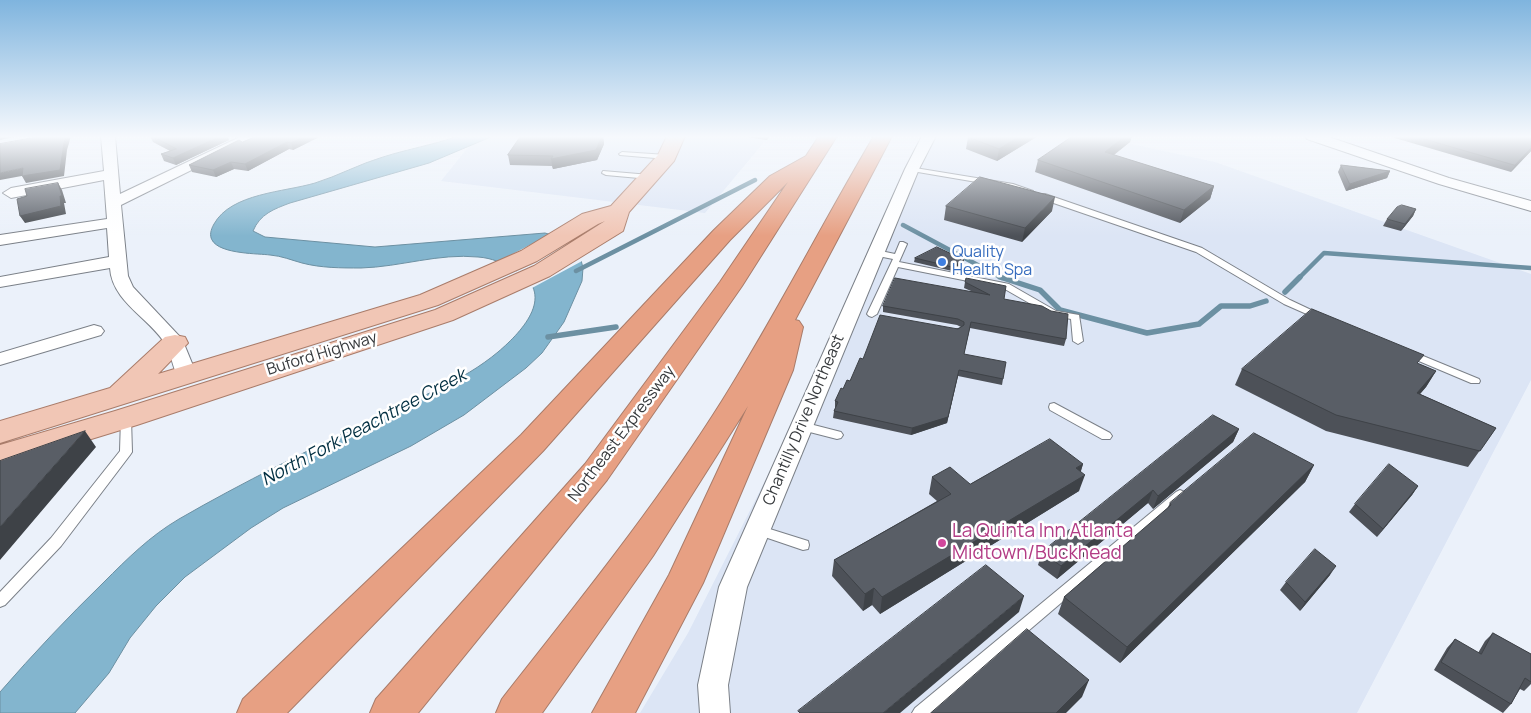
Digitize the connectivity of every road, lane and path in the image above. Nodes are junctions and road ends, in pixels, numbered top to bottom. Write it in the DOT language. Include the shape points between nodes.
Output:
graph roads {
  1 [pos="111,169"];
  2 [pos="178,169"];
  3 [pos="657,169"];
  4 [pos="791,169"];
  5 [pos="806,169"];
  6 [pos="865,169"];
  7 [pos="912,169"];
  8 [pos="914,169"];
  9 [pos="1410,169"];
  10 [pos="606,173"];
  11 [pos="111,174"];
  12 [pos="650,177"];
  13 [pos="4,194"];
  14 [pos="113,203"];
  15 [pos="1531,206"];
  16 [pos="619,211"];
  17 [pos="115,222"];
  18 [pos="0,240"];
  19 [pos="904,244"];
  20 [pos="897,260"];
  21 [pos="118,261"];
  22 [pos="872,262"];
  23 [pos="890,275"];
  24 [pos="0,282"];
  25 [pos="799,291"];
  26 [pos="437,307"];
  27 [pos="868,314"];
  28 [pos="1331,321"];
  29 [pos="94,331"];
  30 [pos="1078,341"];
  31 [pos="174,343"];
  32 [pos="1400,350"];
  33 [pos="0,359"];
  34 [pos="186,373"];
  35 [pos="249,376"];
  36 [pos="1475,381"];
  37 [pos="1054,407"];
  38 [pos="119,408"];
  39 [pos="802,426"];
  40 [pos="837,435"];
  41 [pos="1106,436"];
  42 [pos="1,448"];
  43 [pos="1191,485"];
  44 [pos="757,530"];
  45 [pos="803,545"];
  46 [pos="0,601"];
  47 [pos="258,713"];
  48 [pos="391,713"];
  49 [pos="518,713"];
  50 [pos="613,713"];
  51 [pos="715,713"];
  52 [pos="920,713"];
  1 -- 11 [label="street"];
  2 -- 14 [label="street"];
  3 -- 12 [label="main road, Buford Highway"];
  4 -- 47 [label="highway" via="729,228 532,443"];
  5 -- 48 [label="highway, Northeast Expressway" via="724,294 596,472"];
  6 -- 25 [label="highway"];
  7 -- 22 [label="street, Chantilly Drive Northeast"];
  8 -- 28 [label="lane" via="1013,186 1199,250 1287,302"];
  9 -- 15 [label="street"];
  10 -- 12 [label="lane"];
  11 -- 13 [label="street"];
  11 -- 14 [label="street"];
  12 -- 16 [label="main road, Buford Highway"];
  14 -- 17 [label="street"];
  16 -- 26 [label="main road, Buford Highway" via="590,219"];
  16 -- 26 [label="main road, Buford Highway" via="616,226 514,286"];
  17 -- 18 [label="street"];
  17 -- 21 [label="street"];
  19 -- 20 [label="lane"];
  20 -- 22 [label="lane"];
  20 -- 23 [label="lane"];
  20 -- 30 [label="lane" via="1006,286 1053,312 1076,317"];
  21 -- 24 [label="street"];
  21 -- 31 [label="street" via="119,276 125,289"];
  22 -- 23 [label="lane"];
  22 -- 27 [label="street, Chantilly Drive Northeast"];
  23 -- 27 [label="lane"];
  25 -- 49 [label="highway" via="705,450 611,587"];
  25 -- 50 [label="highway" via="779,370 684,583"];
  26 -- 34 [label="main road, Buford Highway"];
  26 -- 35 [label="main road, Buford Highway"];
  27 -- 39 [label="street, Chantilly Drive Northeast"];
  29 -- 33 [label="street"];
  31 -- 34 [label="street"];
  31 -- 38 [label="main road" via="143,373"];
  32 -- 36 [label="lane"];
  34 -- 35 [label="main road" via="205,382"];
  34 -- 38 [label="main road, Buford Highway"];
  34 -- 42 [label="main road" via="167,392 152,400"];
  35 -- 38 [label="main road, Buford Highway"];
  37 -- 41 [label="lane"];
  38 -- 42 [label="main road, Buford Highway"];
  38 -- 46 [label="lane" via="126,452 56,542"];
  39 -- 40 [label="lane"];
  39 -- 44 [label="street, Chantilly Drive Northeast"];
  43 -- 52 [label="lane"];
  44 -- 45 [label="lane"];
  44 -- 51 [label="street, Chantilly Drive Northeast" via="733,587 714,685"];
}
